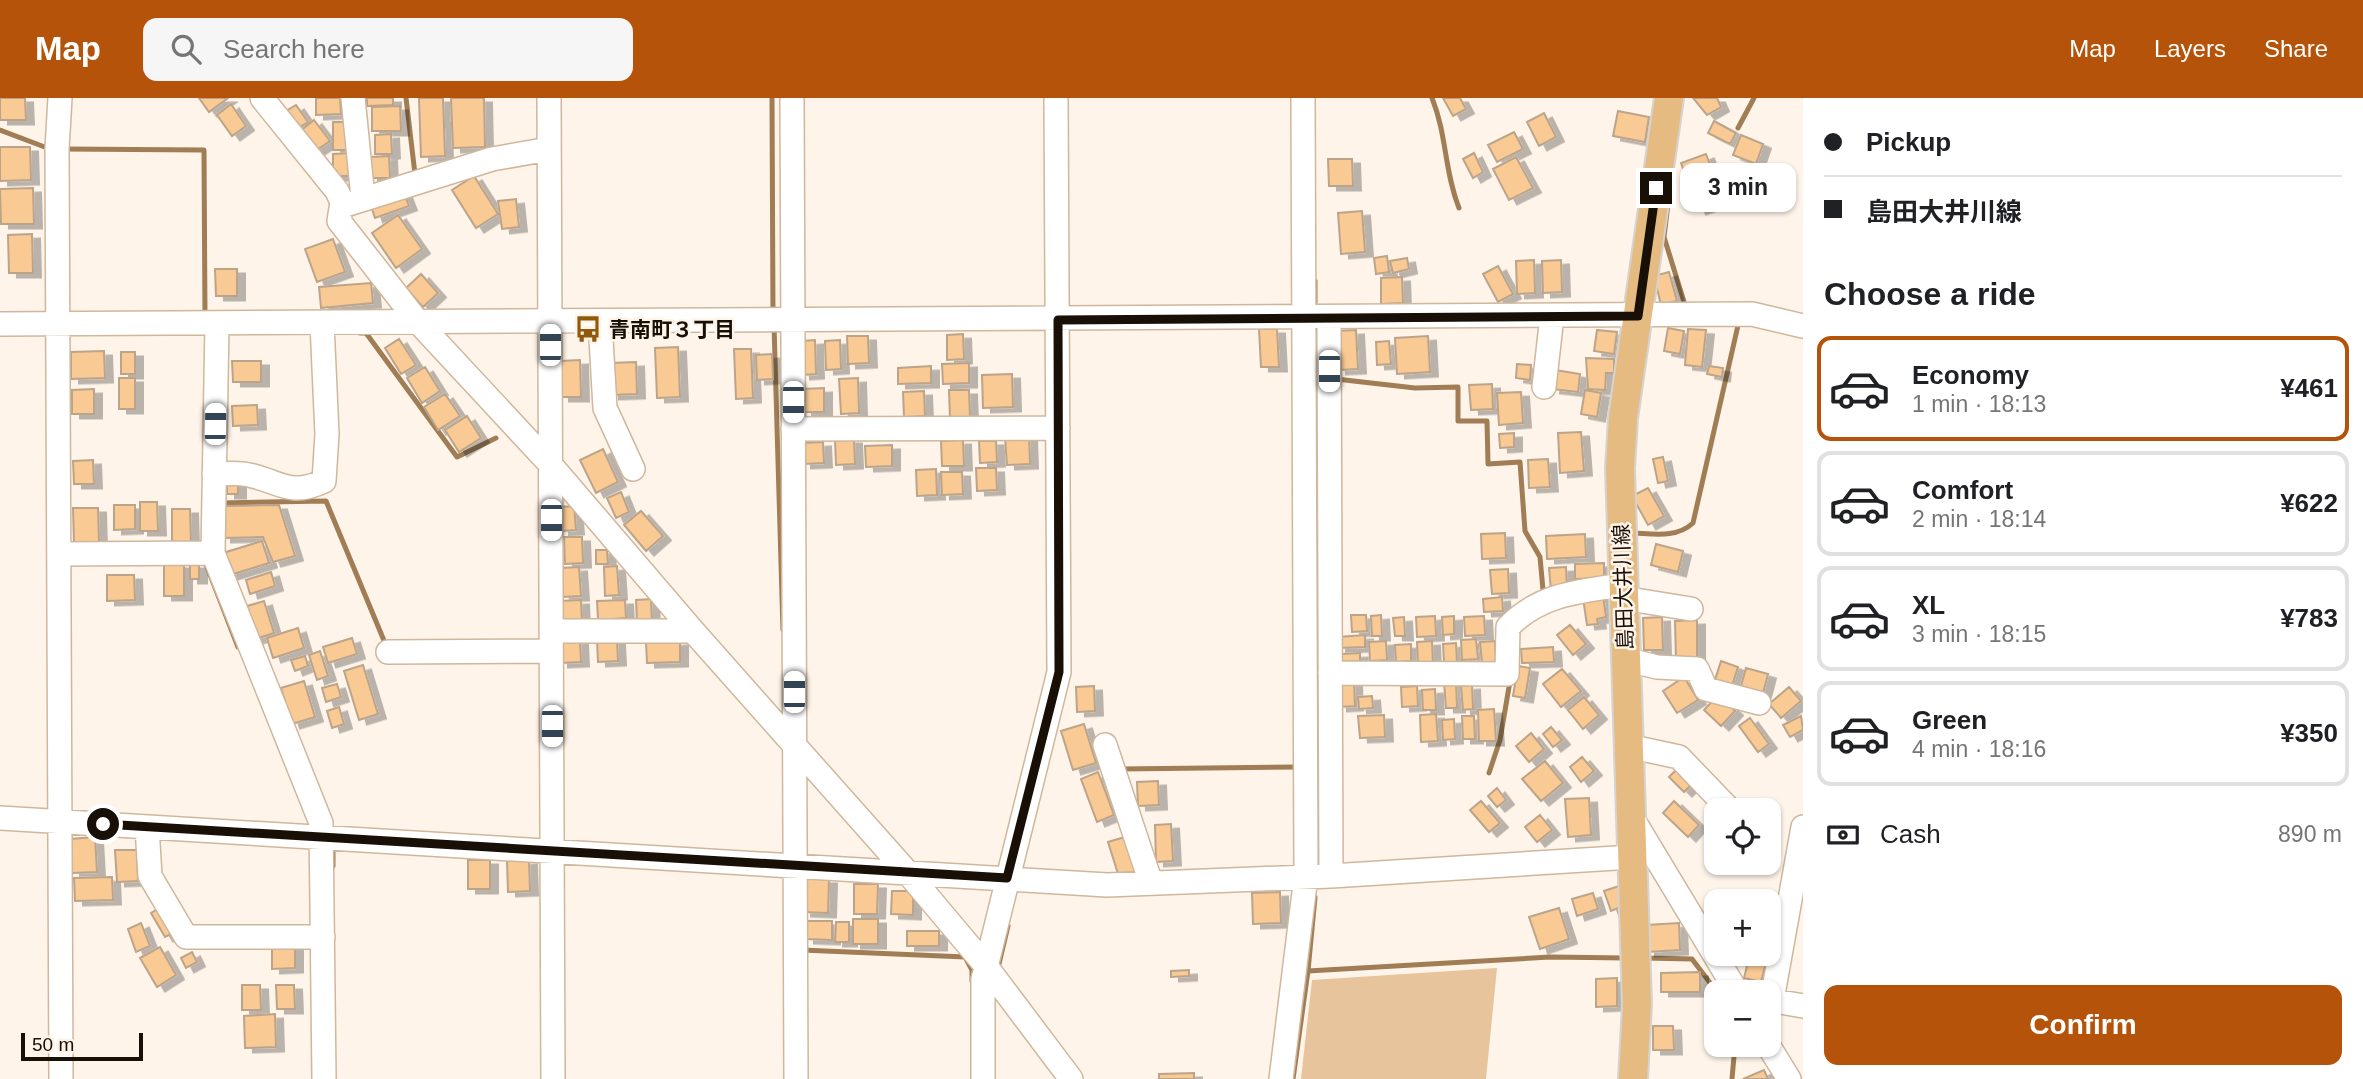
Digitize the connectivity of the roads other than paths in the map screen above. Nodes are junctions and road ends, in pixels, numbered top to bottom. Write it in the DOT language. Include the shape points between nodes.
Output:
graph roads {
  1 [pos="60,98"];
  2 [pos="353,98"];
  3 [pos="549,98"];
  4 [pos="792,98"];
  5 [pos="1056,98"];
  6 [pos="1303,98"];
  7 [pos="1669,98"];
  8 [pos="264,99"];
  9 [pos="549,149"];
  10 [pos="352,202"];
  11 [pos="1552,316"];
  12 [pos="1638,316"];
  13 [pos="1303,317"];
  14 [pos="1329,317"];
  15 [pos="1058,320"];
  16 [pos="550,321"];
  17 [pos="600,321"];
  18 [pos="792,321"];
  19 [pos="418,322"];
  20 [pos="217,323"];
  21 [pos="322,323"];
  22 [pos="0,324"];
  23 [pos="58,324"];
  24 [pos="1803,326"];
  25 [pos="1544,387"];
  26 [pos="1058,428"];
  27 [pos="793,429"];
  28 [pos="550,464"];
  29 [pos="633,469"];
  30 [pos="214,474"];
  31 [pos="214,553"];
  32 [pos="59,554"];
  33 [pos="1623,591"];
  34 [pos="1692,609"];
  35 [pos="693,631"];
  36 [pos="551,641"];
  37 [pos="388,652"];
  38 [pos="1625,659"];
  39 [pos="1330,673"];
  40 [pos="1759,703"];
  41 [pos="795,744"];
  42 [pos="1105,745"];
  43 [pos="1628,746"];
  44 [pos="1718,798"];
  45 [pos="1631,816"];
  46 [pos="0,818"];
  47 [pos="60,822"];
  48 [pos="147,827"];
  49 [pos="1802,833"];
  50 [pos="322,837"];
  51 [pos="552,852"];
  52 [pos="1632,857"];
  53 [pos="796,866"];
  54 [pos="907,872"];
  55 [pos="1306,876"];
  56 [pos="1331,876"];
  57 [pos="1007,878"];
  58 [pos="1151,883"];
  59 [pos="323,937"];
  60 [pos="986,966"];
  61 [pos="1730,980"];
  62 [pos="1774,980"];
  63 [pos="1781,1002"];
  64 [pos="1803,1006"];
  65 [pos="1776,1057"];
  66 [pos="61,1079"];
  67 [pos="324,1079"];
  68 [pos="553,1079"];
  69 [pos="796,1079"];
  70 [pos="983,1079"];
  71 [pos="1071,1079"];
  72 [pos="1281,1079"];
  73 [pos="1633,1079"];
  74 [pos="1789,1079"];
  1 -- 23 [label="street"];
  2 -- 10 [label="street"];
  3 -- 9 [label="street"];
  4 -- 18 [label="street"];
  5 -- 15 [label="street"];
  6 -- 13 [label="street"];
  7 -- 12 [label="main road, 島田大井川線"];
  8 -- 10 [label="street" via="337,191"];
  9 -- 10 [label="street" via="492,159"];
  9 -- 16 [label="street"];
  10 -- 19 [label="street" via="339,221"];
  11 -- 12 [label="street"];
  11 -- 14 [label="street"];
  11 -- 25 [label="street"];
  12 -- 24 [label="street" via="1752,314"];
  12 -- 33 [label="main road, 島田大井川線" via="1620,468"];
  13 -- 14 [label="street"];
  13 -- 15 [label="street"];
  13 -- 55 [label="street"];
  14 -- 39 [label="street"];
  15 -- 18 [label="street"];
  15 -- 26 [label="street"];
  16 -- 17 [label="street"];
  16 -- 19 [label="street"];
  16 -- 28 [label="street"];
  17 -- 18 [label="street"];
  17 -- 29 [label="street" via="606,408"];
  18 -- 27 [label="street"];
  19 -- 21 [label="street"];
  19 -- 28 [label="street"];
  20 -- 21 [label="street"];
  20 -- 23 [label="street"];
  20 -- 30 [label="street"];
  21 -- 30 [label="street" via="327,434 324,481 306,490 248,475"];
  22 -- 23 [label="street"];
  23 -- 32 [label="street"];
  26 -- 27 [label="street"];
  26 -- 57 [label="street" via="1059,672"];
  27 -- 41 [label="street"];
  28 -- 35 [label="street"];
  28 -- 36 [label="street"];
  30 -- 31 [label="street"];
  31 -- 32 [label="street"];
  31 -- 50 [label="street" via="321,822"];
  32 -- 47 [label="street"];
  33 -- 34 [label="street"];
  33 -- 38 [label="main road, 島田大井川線"];
  33 -- 39 [label="street" via="1545,600 1523,611 1508,627 1507,674"];
  35 -- 36 [label="street"];
  35 -- 41 [label="street"];
  36 -- 37 [label="street"];
  36 -- 51 [label="street"];
  38 -- 40 [label="street" via="1657,667 1697,669 1706,689"];
  38 -- 43 [label="main road, 島田大井川線"];
  39 -- 56 [label="street"];
  41 -- 53 [label="street"];
  41 -- 54 [label="street"];
  42 -- 58 [label="street"];
  43 -- 44 [label="street" via="1679,757"];
  43 -- 45 [label="main road, 島田大井川線"];
  45 -- 52 [label="main road, 島田大井川線"];
  45 -- 61 [label="street"];
  46 -- 47 [label="street"];
  47 -- 48 [label="street"];
  47 -- 66 [label="street"];
  48 -- 50 [label="street"];
  48 -- 59 [label="street" via="150,876 186,937"];
  49 -- 62 [label="street"];
  50 -- 51 [label="street"];
  50 -- 59 [label="street"];
  51 -- 53 [label="street"];
  51 -- 68 [label="street"];
  52 -- 56 [label="street"];
  52 -- 73 [label="main road, 島田大井川線" via="1637,1005"];
  53 -- 54 [label="street"];
  53 -- 69 [label="street"];
  54 -- 57 [label="street"];
  54 -- 60 [label="street"];
  55 -- 56 [label="street"];
  55 -- 58 [label="street"];
  55 -- 72 [label="street"];
  57 -- 58 [label="street" via="1107,885"];
  57 -- 60 [label="street"];
  59 -- 67 [label="street"];
  60 -- 70 [label="street"];
  60 -- 71 [label="street"];
  63 -- 64 [label="street"];
  65 -- 74 [label="street"];
}
